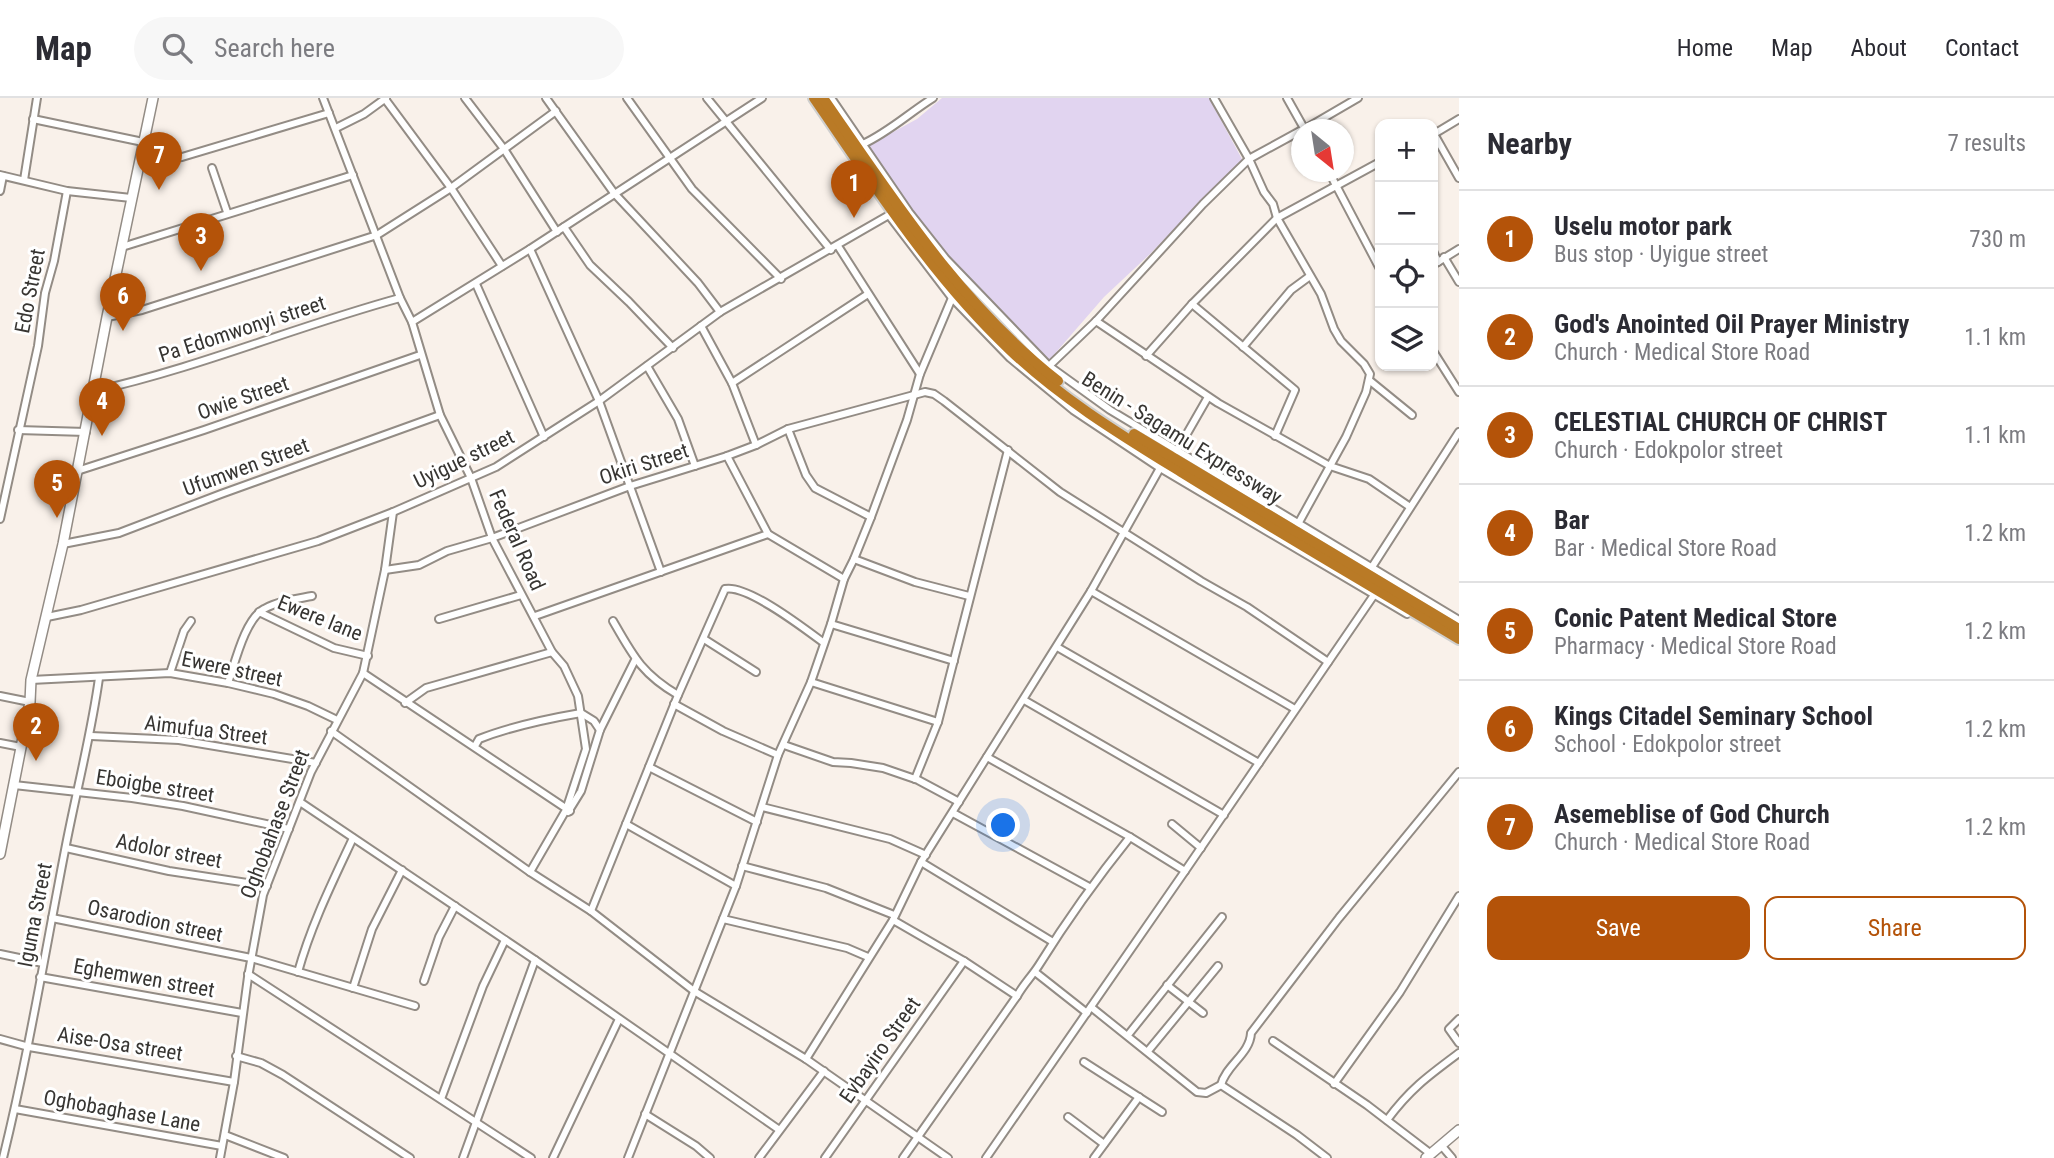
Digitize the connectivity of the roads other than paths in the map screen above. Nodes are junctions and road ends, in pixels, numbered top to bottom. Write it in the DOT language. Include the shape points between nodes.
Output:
graph roads {
  1 [pos="37,98"];
  2 [pos="153,98"];
  3 [pos="323,98"];
  4 [pos="385,98"];
  5 [pos="465,98"];
  6 [pos="546,98"];
  7 [pos="627,98"];
  8 [pos="707,98"];
  9 [pos="762,98"];
  10 [pos="808,98"];
  11 [pos="814,98"];
  12 [pos="823,98"];
  13 [pos="832,98"];
  14 [pos="933,98"];
  15 [pos="1214,98"];
  16 [pos="1287,98"];
  17 [pos="1358,98"];
  18 [pos="556,111"];
  19 [pos="329,113"];
  20 [pos="33,119"];
  21 [pos="1298,119"];
  22 [pos="1322,119"];
  23 [pos="1459,119"];
  24 [pos="725,122"];
  25 [pos="336,128"];
  26 [pos="1438,131"];
  27 [pos="1291,136"];
  28 [pos="144,142"];
  29 [pos="1438,142"];
  30 [pos="863,144"];
  31 [pos="504,149"];
  32 [pos="670,159"];
  33 [pos="1249,159"];
  34 [pos="139,162"];
  35 [pos="1375,165"];
  36 [pos="212,168"];
  37 [pos="353,174"];
  38 [pos="2,175"];
  39 [pos="1459,178"];
  40 [pos="24,180"];
  41 [pos="1335,182"];
  42 [pos="1337,186"];
  43 [pos="452,188"];
  44 [pos="0,191"];
  45 [pos="66,191"];
  46 [pos="614,193"];
  47 [pos="131,198"];
  48 [pos="228,212"];
  49 [pos="889,215"];
  50 [pos="1277,218"];
  51 [pos="564,227"];
  52 [pos="557,232"];
  53 [pos="377,235"];
  54 [pos="838,246"];
  55 [pos="122,247"];
  56 [pos="530,249"];
  57 [pos="1459,249"];
  58 [pos="831,250"];
  59 [pos="1375,259"];
  60 [pos="1438,261"];
  61 [pos="502,266"];
  62 [pos="1310,276"];
  63 [pos="780,279"];
  64 [pos="1459,282"];
  65 [pos="476,284"];
  66 [pos="868,294"];
  67 [pos="400,298"];
  68 [pos="952,298"];
  69 [pos="1192,304"];
  70 [pos="720,313"];
  71 [pos="107,317"];
  72 [pos="1096,321"];
  73 [pos="412,322"];
  74 [pos="701,326"];
  75 [pos="1243,347"];
  76 [pos="673,348"];
  77 [pos="420,355"];
  78 [pos="1146,356"];
  79 [pos="1438,359"];
  80 [pos="647,366"];
  81 [pos="1049,366"];
  82 [pos="920,374"];
  83 [pos="1369,380"];
  84 [pos="732,383"];
  85 [pos="94,391"];
  86 [pos="1459,392"];
  87 [pos="916,394"];
  88 [pos="1208,397"];
  89 [pos="599,401"];
  90 [pos="440,415"];
  91 [pos="1412,415"];
  92 [pos="1114,426"];
  93 [pos="788,429"];
  94 [pos="18,430"];
  95 [pos="86,432"];
  96 [pos="1459,432"];
  97 [pos="1275,436"];
  98 [pos="544,437"];
  99 [pos="756,445"];
  100 [pos="1008,450"];
  101 [pos="1177,451"];
  102 [pos="727,456"];
  103 [pos="1162,465"];
  104 [pos="695,466"];
  105 [pos="1330,466"];
  106 [pos="77,471"];
  107 [pos="471,478"];
  108 [pos="630,486"];
  109 [pos="1410,506"];
  110 [pos="393,512"];
  111 [pos="871,517"];
  112 [pos="0,518"];
  113 [pos="1298,524"];
  114 [pos="1123,533"];
  115 [pos="768,534"];
  116 [pos="492,538"];
  117 [pos="63,544"];
  118 [pos="855,559"];
  119 [pos="1372,567"];
  120 [pos="384,570"];
  121 [pos="661,572"];
  122 [pos="844,579"];
  123 [pos="1091,591"];
  124 [pos="521,595"];
  125 [pos="1374,595"];
  126 [pos="312,596"];
  127 [pos="969,596"];
  128 [pos="259,612"];
  129 [pos="535,616"];
  130 [pos="47,617"];
  131 [pos="439,619"];
  132 [pos="1459,620"];
  133 [pos="191,621"];
  134 [pos="613,621"];
  135 [pos="831,624"];
  136 [pos="1459,629"];
  137 [pos="704,639"];
  138 [pos="1459,639"];
  139 [pos="824,643"];
  140 [pos="1459,645"];
  141 [pos="1057,647"];
  142 [pos="552,652"];
  143 [pos="368,656"];
  144 [pos="635,660"];
  145 [pos="954,661"];
  146 [pos="1328,662"];
  147 [pos="756,672"];
  148 [pos="170,673"];
  149 [pos="363,673"];
  150 [pos="99,678"];
  151 [pos="31,680"];
  152 [pos="228,682"];
  153 [pos="811,682"];
  154 [pos="678,695"];
  155 [pos="0,696"];
  156 [pos="1024,700"];
  157 [pos="30,702"];
  158 [pos="405,703"];
  159 [pos="674,704"];
  160 [pos="1295,709"];
  161 [pos="581,713"];
  162 [pos="337,720"];
  163 [pos="938,722"];
  164 [pos="600,730"];
  165 [pos="331,732"];
  166 [pos="91,736"];
  167 [pos="0,743"];
  168 [pos="784,745"];
  169 [pos="21,747"];
  170 [pos="475,747"];
  171 [pos="778,755"];
  172 [pos="987,757"];
  173 [pos="316,763"];
  174 [pos="1259,763"];
  175 [pos="649,767"];
  176 [pos="1459,772"];
  177 [pos="915,779"];
  178 [pos="14,785"];
  179 [pos="77,792"];
  180 [pos="300,802"];
  181 [pos="959,802"];
  182 [pos="762,807"];
  183 [pos="566,812"];
  184 [pos="953,813"];
  185 [pos="1224,815"];
  186 [pos="757,822"];
  187 [pos="626,824"];
  188 [pos="1172,824"];
  189 [pos="289,829"];
  190 [pos="1130,837"];
  191 [pos="353,838"];
  192 [pos="66,848"];
  193 [pos="1201,848"];
  194 [pos="0,853"];
  195 [pos="926,855"];
  196 [pos="921,862"];
  197 [pos="742,866"];
  198 [pos="402,870"];
  199 [pos="530,872"];
  200 [pos="1185,872"];
  201 [pos="267,886"];
  202 [pos="736,886"];
  203 [pos="1089,887"];
  204 [pos="1459,896"];
  205 [pos="455,906"];
  206 [pos="590,911"];
  207 [pos="1222,917"];
  208 [pos="52,918"];
  209 [pos="893,918"];
  210 [pos="723,919"];
  211 [pos="505,940"];
  212 [pos="1053,942"];
  213 [pos="0,954"];
  214 [pos="868,957"];
  215 [pos="251,958"];
  216 [pos="535,960"];
  217 [pos="964,961"];
  218 [pos="43,963"];
  219 [pos="1218,966"];
  220 [pos="298,972"];
  221 [pos="1035,972"];
  222 [pos="248,974"];
  223 [pos="40,977"];
  224 [pos="424,981"];
  225 [pos="1167,985"];
  226 [pos="353,988"];
  227 [pos="694,991"];
  228 [pos="1017,996"];
  229 [pos="1188,1000"];
  230 [pos="415,1006"];
  231 [pos="1089,1010"];
  232 [pos="242,1013"];
  233 [pos="1203,1013"];
  234 [pos="619,1019"];
  235 [pos="1459,1019"];
  236 [pos="1128,1035"];
  237 [pos="0,1039"];
  238 [pos="1273,1041"];
  239 [pos="1459,1043"];
  240 [pos="29,1047"];
  241 [pos="1148,1051"];
  242 [pos="669,1052"];
  243 [pos="1459,1053"];
  244 [pos="236,1056"];
  245 [pos="806,1059"];
  246 [pos="1084,1062"];
  247 [pos="824,1071"];
  248 [pos="234,1082"];
  249 [pos="1334,1084"];
  250 [pos="1221,1086"];
  251 [pos="1139,1097"];
  252 [pos="441,1099"];
  253 [pos="867,1099"];
  254 [pos="15,1109"];
  255 [pos="1162,1112"];
  256 [pos="645,1114"];
  257 [pos="1068,1117"];
  258 [pos="1387,1121"];
  259 [pos="477,1122"];
  260 [pos="778,1129"];
  261 [pos="1459,1130"];
  262 [pos="225,1135"];
  263 [pos="918,1137"];
  264 [pos="1104,1144"];
  265 [pos="1441,1145"];
  266 [pos="222,1146"];
  267 [pos="1428,1156"];
  268 [pos="3,1158"];
  269 [pos="220,1158"];
  270 [pos="284,1158"];
  271 [pos="410,1158"];
  272 [pos="463,1158"];
  273 [pos="531,1158"];
  274 [pos="553,1158"];
  275 [pos="628,1158"];
  276 [pos="710,1158"];
  277 [pos="759,1158"];
  278 [pos="825,1158"];
  279 [pos="903,1158"];
  280 [pos="948,1158"];
  281 [pos="986,1158"];
  282 [pos="1094,1158"];
  283 [pos="1327,1158"];
  284 [pos="1452,1158"];
  1 -- 20 [label="street"];
  2 -- 28 [label="street"];
  3 -- 19 [label="street, Federal Road"];
  4 -- 25 [label="street"];
  4 -- 43 [label="street"];
  5 -- 31 [label="street"];
  6 -- 18 [label="street"];
  7 -- 32 [label="street"];
  8 -- 24 [label="street"];
  9 -- 24 [label="street"];
  10 -- 49 [label="street"];
  11 -- 92 [label="highway" via="914,241 978,318 1038,375"];
  12 -- 92 [label="highway, Benin - Sagamu Expressway" via="928,247 977,306"];
  13 -- 30 [label="street"];
  14 -- 30 [label="street"];
  15 -- 33 [label="street"];
  16 -- 21 [label="street"];
  17 -- 22 [label="street"];
  18 -- 31 [label="street"];
  18 -- 46 [label="street"];
  19 -- 25 [label="street, Federal Road"];
  19 -- 34 [label="street" via="182,157"];
  20 -- 28 [label="street"];
  20 -- 40 [label="street"];
  23 -- 26 [label="street"];
  24 -- 32 [label="street"];
  24 -- 58 [label="street"];
  25 -- 37 [label="street, Federal Road"];
  27 -- 33 [label="street"];
  28 -- 34 [label="street"];
  29 -- 39 [label="street"];
  30 -- 81 [label="street" via="946,259"];
  31 -- 43 [label="street"];
  31 -- 52 [label="street"];
  32 -- 46 [label="street"];
  32 -- 63 [label="street" via="692,189"];
  33 -- 50 [label="street"];
  33 -- 72 [label="street"];
  34 -- 47 [label="street"];
  35 -- 42 [label="street"];
  36 -- 48 [label="street"];
  37 -- 48 [label="street"];
  37 -- 53 [label="street, Federal Road"];
  38 -- 40 [label="street"];
  38 -- 44 [label="street"];
  40 -- 45 [label="street"];
  41 -- 42 [label="street"];
  42 -- 50 [label="street"];
  42 -- 59 [label="street"];
  43 -- 53 [label="street"];
  43 -- 61 [label="street"];
  45 -- 47 [label="street"];
  45 -- 94 [label="street, Edo Street"];
  46 -- 51 [label="street"];
  46 -- 70 [label="street"];
  47 -- 55 [label="street"];
  48 -- 55 [label="street"];
  49 -- 54 [label="street, Uyigue street"];
  49 -- 68 [label="street"];
  50 -- 62 [label="street"];
  50 -- 69 [label="street"];
  51 -- 52 [label="street"];
  51 -- 76 [label="street" via="590,265"];
  52 -- 56 [label="street"];
  53 -- 67 [label="street, Federal Road"];
  53 -- 71 [label="street"];
  54 -- 58 [label="street, Uyigue street"];
  54 -- 66 [label="street"];
  55 -- 71 [label="street"];
  56 -- 61 [label="street"];
  56 -- 89 [label="street"];
  57 -- 60 [label="street"];
  58 -- 63 [label="street, Uyigue street"];
  60 -- 64 [label="street"];
  61 -- 65 [label="street"];
  62 -- 75 [label="street" via="1291,290"];
  62 -- 83 [label="street" via="1334,329 1364,364"];
  63 -- 70 [label="street, Uyigue street"];
  65 -- 73 [label="street"];
  65 -- 98 [label="street"];
  66 -- 82 [label="street"];
  66 -- 84 [label="street"];
  67 -- 73 [label="street, Federal Road"];
  67 -- 85 [label="street, Pa Edomwonyi street"];
  68 -- 82 [label="street"];
  68 -- 103 [label="street" via="1046,388"];
  69 -- 75 [label="street"];
  69 -- 78 [label="street"];
  70 -- 74 [label="street, Uyigue street"];
  71 -- 85 [label="street"];
  72 -- 78 [label="street"];
  72 -- 81 [label="street"];
  73 -- 77 [label="street, Federal Road"];
  74 -- 76 [label="street, Uyigue street"];
  74 -- 84 [label="street"];
  75 -- 97 [label="street" via="1295,390"];
  76 -- 80 [label="street, Uyigue street"];
  77 -- 90 [label="street, Federal Road"];
  77 -- 106 [label="street, Owie Street"];
  78 -- 88 [label="street"];
  79 -- 86 [label="street"];
  80 -- 89 [label="street, Uyigue street"];
  80 -- 104 [label="street" via="678,419"];
  81 -- 101 [label="street"];
  82 -- 87 [label="street"];
  83 -- 91 [label="street"];
  83 -- 105 [label="street"];
  84 -- 99 [label="street"];
  85 -- 95 [label="street"];
  87 -- 93 [label="street, Okiri Street"];
  87 -- 100 [label="street" via="934,394"];
  87 -- 111 [label="street"];
  88 -- 97 [label="street"];
  88 -- 101 [label="street"];
  89 -- 98 [label="street, Uyigue street"];
  89 -- 108 [label="street"];
  90 -- 107 [label="street, Federal Road"];
  90 -- 117 [label="street, Ufumwen Street" via="119,533"];
  92 -- 103 [label="highway"];
  92 -- 136 [label="highway, Benin - Sagamu Expressway"];
  93 -- 99 [label="street, Okiri Street"];
  93 -- 111 [label="street" via="815,488"];
  94 -- 95 [label="street"];
  94 -- 112 [label="street, Edo Street"];
  95 -- 106 [label="street"];
  96 -- 109 [label="street"];
  97 -- 105 [label="street"];
  98 -- 107 [label="street, Uyigue street"];
  99 -- 102 [label="street, Okiri Street"];
  100 -- 114 [label="street" via="1060,492"];
  100 -- 127 [label="street"];
  101 -- 113 [label="street"];
  102 -- 104 [label="street, Okiri Street"];
  102 -- 115 [label="street"];
  103 -- 114 [label="street"];
  103 -- 125 [label="street"];
  103 -- 138 [label="highway"];
  104 -- 108 [label="street, Okiri Street"];
  105 -- 109 [label="street" via="1369,479"];
  105 -- 113 [label="street"];
  106 -- 117 [label="street"];
  107 -- 110 [label="street, Uyigue street"];
  107 -- 116 [label="street, Federal Road"];
  108 -- 116 [label="street, Okiri Street"];
  108 -- 121 [label="street"];
  109 -- 119 [label="street"];
  110 -- 120 [label="street, Oghobahase Street"];
  110 -- 130 [label="street, Uyigue street" via="318,541"];
  111 -- 118 [label="street"];
  113 -- 119 [label="street"];
  114 -- 123 [label="street"];
  114 -- 146 [label="street"];
  115 -- 121 [label="street"];
  115 -- 122 [label="street"];
  116 -- 120 [label="street, Okiri Street" via="419,565"];
  116 -- 124 [label="street, Federal Road"];
  117 -- 130 [label="street"];
  118 -- 122 [label="street"];
  118 -- 127 [label="street"];
  119 -- 132 [label="street"];
  120 -- 143 [label="street, Oghobahase Street"];
  121 -- 129 [label="street"];
  122 -- 135 [label="street"];
  123 -- 141 [label="street"];
  123 -- 160 [label="street"];
  124 -- 129 [label="street, Federal Road"];
  124 -- 131 [label="street"];
  125 -- 140 [label="street"];
  125 -- 146 [label="street"];
  126 -- 128 [label="street, Ewere lane" via="283,601"];
  127 -- 145 [label="street"];
  128 -- 143 [label="street, Ewere lane" via="334,648"];
  128 -- 152 [label="street, Ewere lane" via="245,632"];
  129 -- 142 [label="street, Federal Road"];
  130 -- 151 [label="street"];
  133 -- 148 [label="street"];
  134 -- 144 [label="street"];
  135 -- 139 [label="street"];
  135 -- 145 [label="street"];
  137 -- 139 [label="street" via="725,589 731,588 784,614"];
  137 -- 147 [label="street"];
  137 -- 154 [label="street"];
  139 -- 153 [label="street"];
  141 -- 156 [label="street"];
  141 -- 174 [label="street"];
  142 -- 158 [label="street" via="426,688"];
  142 -- 161 [label="street, Federal Road" via="564,666"];
  143 -- 149 [label="street, Oghobahase Street"];
  144 -- 154 [label="street" via="657,683"];
  144 -- 164 [label="street"];
  145 -- 163 [label="street"];
  146 -- 160 [label="street"];
  148 -- 150 [label="street, Ewere street"];
  148 -- 152 [label="street, Ewere street"];
  149 -- 158 [label="street"];
  149 -- 162 [label="street, Oghobahase Street"];
  150 -- 151 [label="street, Ewere street"];
  150 -- 166 [label="street, Iguma Street"];
  151 -- 157 [label="street"];
  152 -- 162 [label="street, Ewere street" via="308,706"];
  153 -- 163 [label="street"];
  153 -- 168 [label="street"];
  154 -- 159 [label="street"];
  155 -- 157 [label="street"];
  156 -- 172 [label="street"];
  156 -- 185 [label="street"];
  157 -- 169 [label="street"];
  158 -- 170 [label="street"];
  159 -- 171 [label="street"];
  159 -- 175 [label="street"];
  160 -- 174 [label="street"];
  161 -- 164 [label="street"];
  161 -- 170 [label="street" via="515,727 479,739"];
  161 -- 183 [label="street, Federal Road" via="586,749"];
  162 -- 165 [label="street, Oghobahase Street"];
  163 -- 177 [label="street"];
  164 -- 183 [label="street" via="581,791"];
  165 -- 173 [label="street, Oghobahase Street"];
  165 -- 199 [label="street"];
  166 -- 173 [label="street, Aimufua Street" via="179,740"];
  166 -- 179 [label="street, Iguma Street"];
  167 -- 169 [label="street"];
  168 -- 171 [label="street"];
  168 -- 177 [label="street" via="833,762 883,768"];
  169 -- 178 [label="street"];
  170 -- 183 [label="street"];
  171 -- 182 [label="street"];
  172 -- 181 [label="street"];
  172 -- 190 [label="street"];
  173 -- 180 [label="street, Oghobahase Street"];
  174 -- 185 [label="street"];
  175 -- 186 [label="street"];
  175 -- 187 [label="street"];
  176 -- 250 [label="street" via="1300,966 1251,1033 1248,1046 1223,1075"];
  177 -- 181 [label="street"];
  178 -- 179 [label="street, Eboigbe street"];
  178 -- 194 [label="street"];
  179 -- 189 [label="street, Eboigbe street" via="183,806"];
  179 -- 192 [label="street, Iguma Street"];
  180 -- 189 [label="street, Oghobahase Street"];
  180 -- 191 [label="street"];
  181 -- 184 [label="street"];
  182 -- 186 [label="street"];
  182 -- 195 [label="street" via="890,839"];
  183 -- 199 [label="street, Federal Road"];
  184 -- 195 [label="street"];
  184 -- 203 [label="street"];
  185 -- 193 [label="street"];
  186 -- 197 [label="street"];
  187 -- 202 [label="street"];
  187 -- 206 [label="street"];
  188 -- 193 [label="street"];
  189 -- 201 [label="street, Oghobahase Street"];
  190 -- 200 [label="street"];
  190 -- 203 [label="street"];
  191 -- 198 [label="street"];
  191 -- 220 [label="street"];
  192 -- 201 [label="street, Adolor street"];
  192 -- 208 [label="street, Iguma Street"];
  193 -- 200 [label="street"];
  195 -- 196 [label="street"];
  196 -- 209 [label="street"];
  196 -- 212 [label="street"];
  197 -- 202 [label="street"];
  197 -- 209 [label="street" via="826,888"];
  198 -- 205 [label="street"];
  198 -- 226 [label="street" via="372,929"];
  199 -- 206 [label="street"];
  200 -- 231 [label="street"];
  201 -- 215 [label="street, Oghobahase Street"];
  202 -- 210 [label="street"];
  203 -- 212 [label="street"];
  204 -- 249 [label="street" via="1400,992"];
  205 -- 211 [label="street"];
  205 -- 224 [label="street"];
  206 -- 227 [label="street"];
  207 -- 225 [label="street"];
  208 -- 215 [label="street, Osarodion street"];
  208 -- 218 [label="street, Iguma Street"];
  209 -- 214 [label="street"];
  209 -- 217 [label="street"];
  210 -- 214 [label="street"];
  210 -- 227 [label="street"];
  211 -- 216 [label="street"];
  211 -- 252 [label="street"];
  212 -- 221 [label="street"];
  213 -- 218 [label="street, Eghemwen street"];
  214 -- 245 [label="street"];
  215 -- 220 [label="street, Osarodion street"];
  215 -- 222 [label="street, Oghobahase Street"];
  216 -- 234 [label="street"];
  216 -- 259 [label="street"];
  217 -- 228 [label="street"];
  217 -- 253 [label="street, Evbayiro Street"];
  218 -- 223 [label="street, Iguma Street"];
  219 -- 229 [label="street"];
  220 -- 226 [label="street, Osarodion street"];
  221 -- 228 [label="street"];
  221 -- 231 [label="street"];
  222 -- 232 [label="street, Oghobahase Street"];
  222 -- 252 [label="street"];
  223 -- 232 [label="street, Eghemwen street"];
  223 -- 240 [label="street, Iguma Street"];
  225 -- 229 [label="street"];
  225 -- 236 [label="street"];
  226 -- 230 [label="street, Osarodion street"];
  227 -- 242 [label="street"];
  227 -- 245 [label="street"];
  228 -- 263 [label="street"];
  229 -- 233 [label="street"];
  229 -- 241 [label="street"];
  231 -- 236 [label="street"];
  231 -- 281 [label="street"];
  232 -- 244 [label="street, Oghobahase Street"];
  234 -- 242 [label="street"];
  234 -- 274 [label="street"];
  235 -- 239 [label="street" via="1449,1029"];
  236 -- 241 [label="street"];
  237 -- 240 [label="street, Aise-Osa street"];
  238 -- 249 [label="street"];
  240 -- 248 [label="street, Aise-Osa street"];
  240 -- 254 [label="street, Iguma Street"];
  241 -- 250 [label="street" via="1197,1092"];
  242 -- 256 [label="street"];
  242 -- 260 [label="street"];
  243 -- 258 [label="street" via="1410,1091"];
  244 -- 248 [label="street, Oghobahase Street"];
  244 -- 271 [label="street" via="283,1075"];
  245 -- 247 [label="street"];
  246 -- 251 [label="street"];
  247 -- 253 [label="street"];
  247 -- 260 [label="street"];
  248 -- 262 [label="street, Oghobahase Street"];
  249 -- 258 [label="street"];
  250 -- 283 [label="street"];
  251 -- 255 [label="street"];
  251 -- 264 [label="street"];
  252 -- 259 [label="street"];
  253 -- 263 [label="street"];
  253 -- 278 [label="street, Evbayiro Street"];
  254 -- 266 [label="street, Oghobaghase Lane"];
  254 -- 268 [label="street, Iguma Street"];
  256 -- 275 [label="street"];
  256 -- 276 [label="street"];
  257 -- 264 [label="street"];
  258 -- 267 [label="street"];
  259 -- 272 [label="street"];
  259 -- 273 [label="street"];
  260 -- 277 [label="street"];
  261 -- 265 [label="street"];
  262 -- 266 [label="street, Oghobahase Street"];
  262 -- 270 [label="street"];
  263 -- 279 [label="street"];
  263 -- 280 [label="street"];
  264 -- 282 [label="street"];
  265 -- 267 [label="street"];
  265 -- 284 [label="street"];
  266 -- 269 [label="street, Oghobahase Street"];
}
